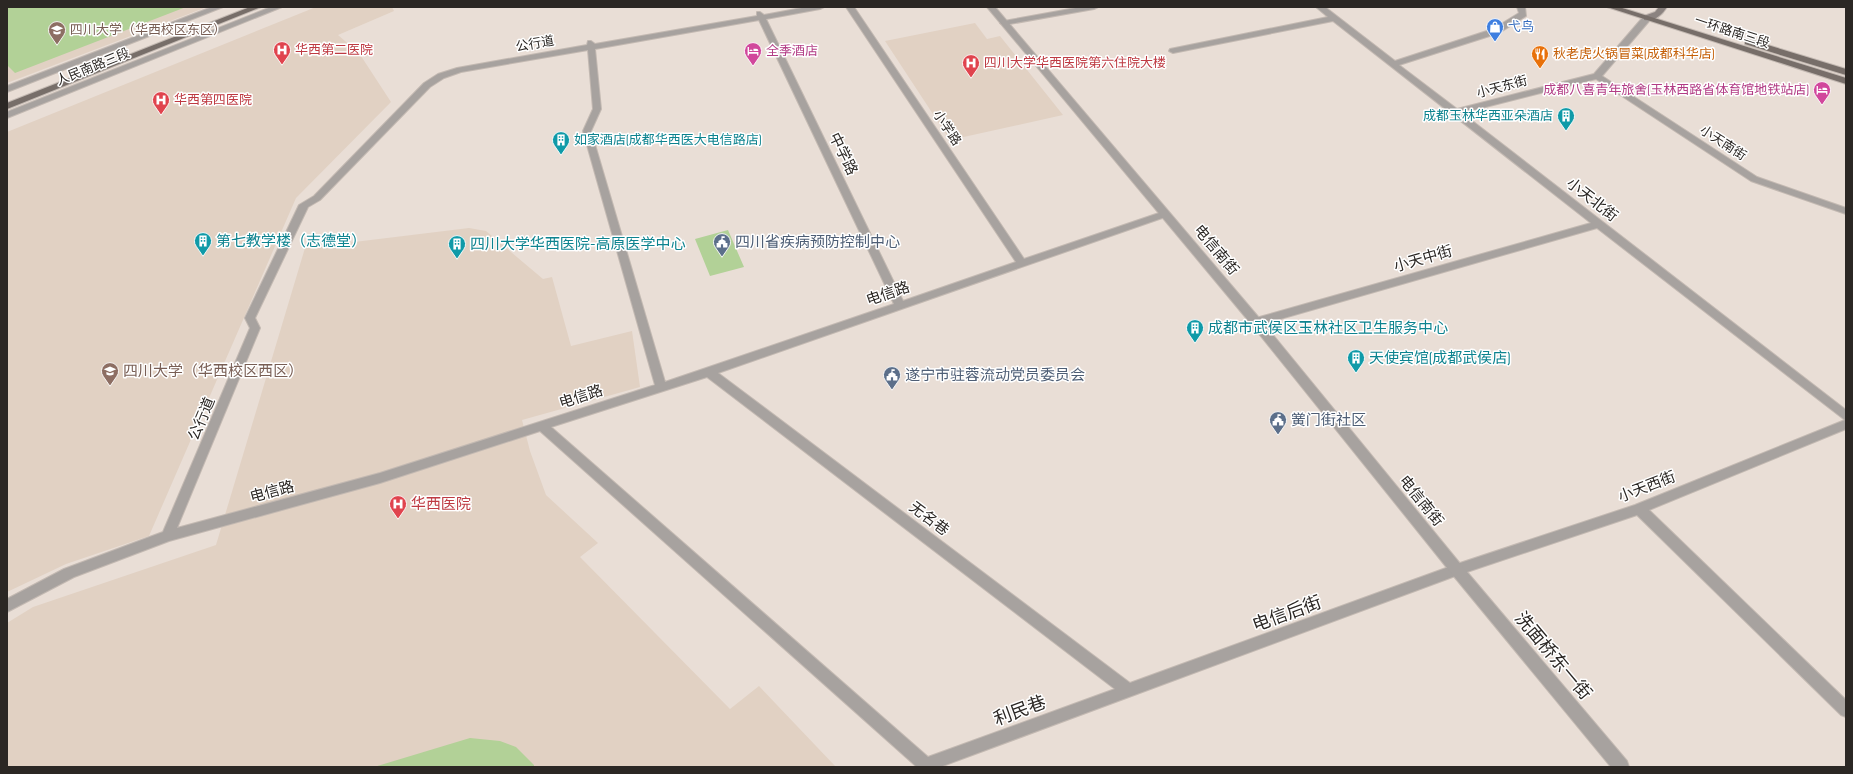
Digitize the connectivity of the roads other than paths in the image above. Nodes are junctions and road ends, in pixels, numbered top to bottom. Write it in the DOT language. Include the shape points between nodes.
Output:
graph roads {
  1 [pos="219,7"];
  2 [pos="240,7"];
  3 [pos="257,7"];
  4 [pos="278,7"];
  5 [pos="804,7"];
  6 [pos="820,7"];
  7 [pos="850,7"];
  8 [pos="991,7"];
  9 [pos="1094,7"];
  10 [pos="1320,7"];
  11 [pos="1521,7"];
  12 [pos="1611,7"];
  13 [pos="1636,7"];
  14 [pos="1660,10"];
  15 [pos="761,16"];
  16 [pos="1334,18"];
  17 [pos="1647,18"];
  18 [pos="1004,23"];
  19 [pos="591,45"];
  20 [pos="1173,51"];
  21 [pos="1394,64"];
  22 [pos="1846,72"];
  23 [pos="1597,76"];
  24 [pos="1846,81"];
  25 [pos="7,89"];
  26 [pos="7,98"];
  27 [pos="7,106"];
  28 [pos="1455,112"];
  29 [pos="7,115"];
  30 [pos="1846,211"];
  31 [pos="1165,214"];
  32 [pos="1599,224"];
  33 [pos="1022,263"];
  34 [pos="900,305"];
  35 [pos="1256,322"];
  36 [pos="709,372"];
  37 [pos="661,387"];
  38 [pos="1846,416"];
  39 [pos="1846,424"];
  40 [pos="542,426"];
  41 [pos="1639,509"];
  42 [pos="168,536"];
  43 [pos="1457,570"];
  44 [pos="7,606"];
  45 [pos="1129,691"];
  46 [pos="1846,710"];
  47 [pos="927,766"];
  48 [pos="1621,767"];
  1 -- 25 [label="street, 人民南路三段"];
  2 -- 26 [label="main road, 人民南路三段"];
  3 -- 27 [label="main road, 人民南路三段"];
  4 -- 29 [label="street, 人民南路三段"];
  5 -- 15 [label="street, 公行道"];
  6 -- 15 [label="street, 公行道"];
  7 -- 33 [label="street, 小学路"];
  8 -- 18 [label="street, 电信南街"];
  9 -- 18 [label="street"];
  10 -- 16 [label="street, 小天北街"];
  11 -- 21 [label="street" via="1523,14 1496,31"];
  12 -- 17 [label="main road, 一环路南三段"];
  13 -- 14 [label="main road, 一环路南三段"];
  14 -- 17 [label="main road"];
  14 -- 22 [label="main road, 一环路南三段"];
  15 -- 19 [label="street, 公行道"];
  15 -- 34 [label="street, 中学路"];
  16 -- 20 [label="street"];
  16 -- 21 [label="street, 小天北街"];
  17 -- 23 [label="street"];
  17 -- 24 [label="main road, 一环路南三段"];
  18 -- 31 [label="street, 电信南街"];
  19 -- 37 [label="street" via="597,109 587,131"];
  19 -- 42 [label="street, 公行道" via="460,70 441,76 427,85 317,198 304,205 250,318 255,328"];
  21 -- 28 [label="street, 小天北街"];
  23 -- 28 [label="street, 小天东街"];
  23 -- 30 [label="street, 小天南街" via="1754,179"];
  28 -- 32 [label="street, 小天北街"];
  31 -- 33 [label="street, 电信路"];
  31 -- 35 [label="street, 电信南街"];
  32 -- 35 [label="street, 小天中街"];
  32 -- 38 [label="street, 小天北街"];
  33 -- 34 [label="street, 电信路"];
  34 -- 36 [label="street, 电信路"];
  35 -- 43 [label="street, 电信南街"];
  36 -- 37 [label="street, 电信路"];
  36 -- 45 [label="street, 无名巷"];
  37 -- 40 [label="street, 电信路"];
  39 -- 41 [label="street, 小天西街"];
  40 -- 42 [label="street, 电信路" via="380,478"];
  40 -- 47 [label="street"];
  41 -- 43 [label="street, 小天西街"];
  41 -- 46 [label="street"];
  42 -- 44 [label="street, 电信路" via="69,573"];
  43 -- 45 [label="street, 电信后街"];
  43 -- 48 [label="street, 洗面桥东一街"];
  45 -- 47 [label="street, 利民巷"];
}
